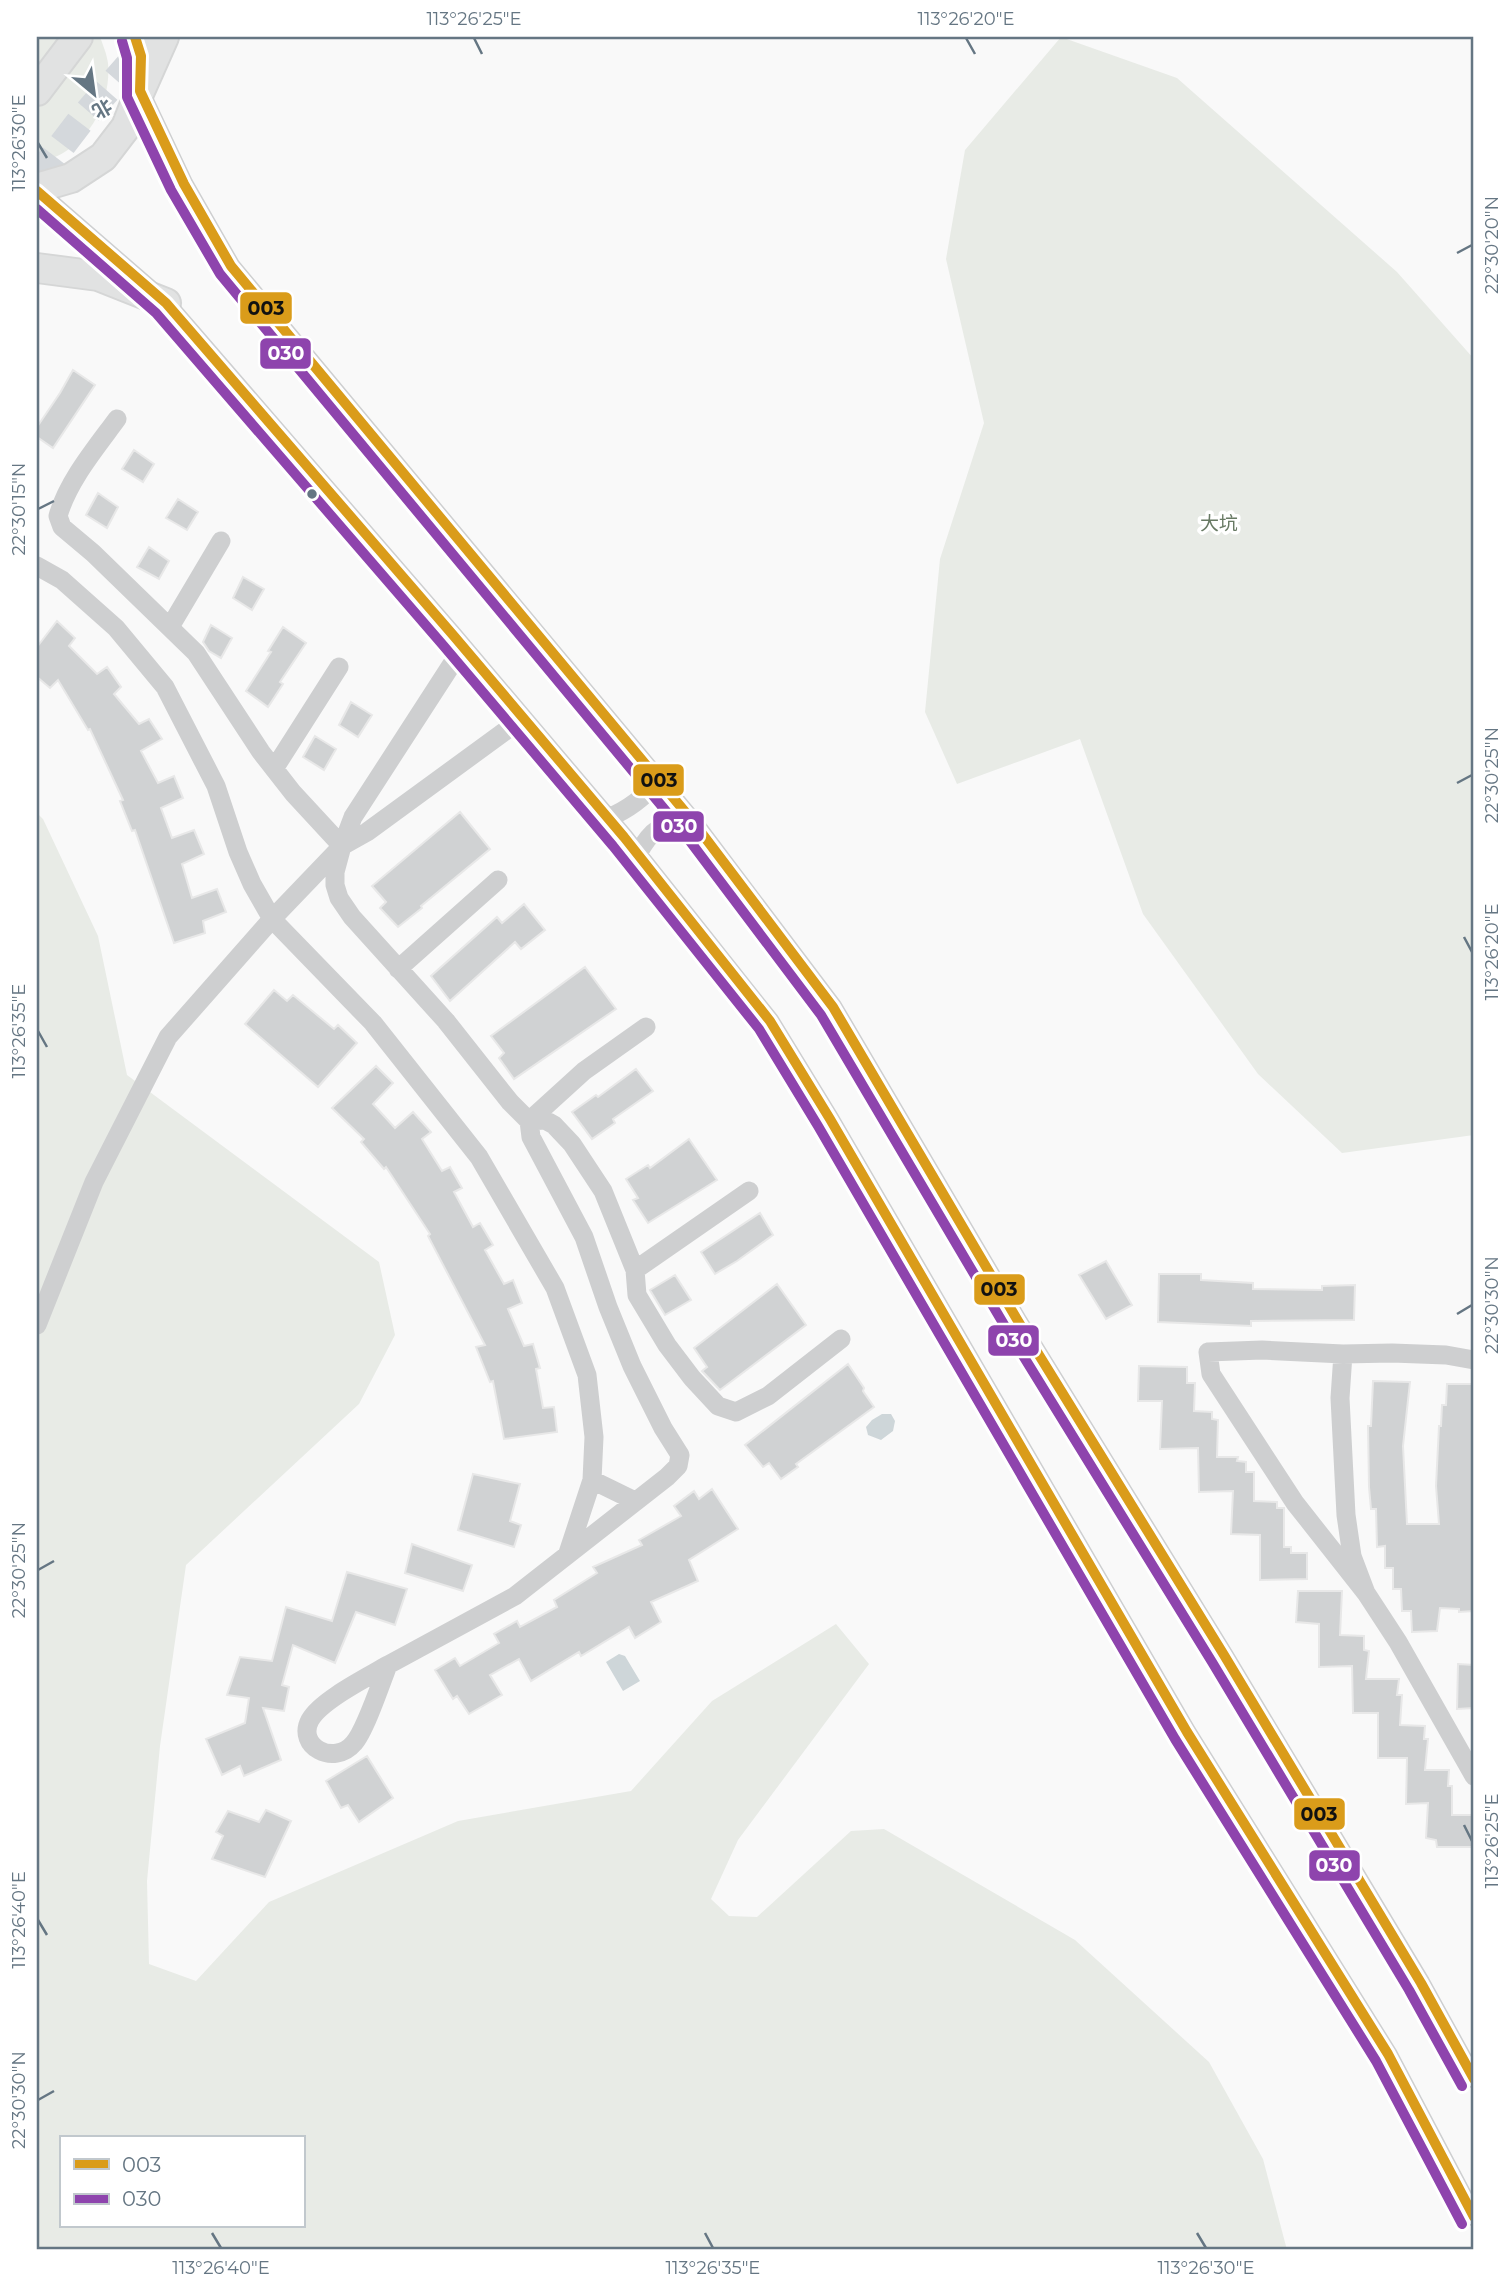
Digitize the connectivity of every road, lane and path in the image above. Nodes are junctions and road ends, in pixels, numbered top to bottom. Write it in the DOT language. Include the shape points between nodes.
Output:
graph roads {
  1 [pos="78,37"];
  2 [pos="135,37"];
  3 [pos="164,37"];
  4 [pos="37,91"];
  5 [pos="139,91"];
  6 [pos="37,189"];
  7 [pos="37,268"];
  8 [pos="166,303"];
  9 [pos="117,419"];
  10 [pos="221,541"];
  11 [pos="37,565"];
  12 [pos="170,627"];
  13 [pos="463,647"];
  14 [pos="339,667"];
  15 [pos="523,718"];
  16 [pos="274,769"];
  17 [pos="658,781"];
  18 [pos="608,818"];
  19 [pos="691,819"];
  20 [pos="342,846"];
  21 [pos="638,854"];
  22 [pos="498,880"];
  23 [pos="272,919"];
  24 [pos="398,969"];
  25 [pos="646,1027"];
  26 [pos="529,1121"];
  27 [pos="749,1191"];
  28 [pos="635,1270"];
  29 [pos="37,1325"];
  30 [pos="841,1339"];
  31 [pos="1343,1354"];
  32 [pos="1474,1360"];
  33 [pos="592,1480"];
  34 [pos="635,1501"];
  35 [pos="568,1553"];
  36 [pos="1366,1593"];
  37 [pos="388,1665"];
  38 [pos="1474,1776"];
  39 [pos="1474,2079"];
  40 [pos="1474,2217"];
  1 -- 4 [label="highway"];
  2 -- 5 [label="highway" via="141,56"];
  3 -- 5 [label="highway"];
  5 -- 6 [label="highway" via="126,127 103,157 71,178"];
  5 -- 17 [label="street" via="231,266"];
  6 -- 8 [label="street"];
  7 -- 8 [label="highway" via="98,276"];
  8 -- 13 [label="street"];
  9 -- 12 [label="street" via="84,465 58,516 62,527"];
  10 -- 12 [label="street"];
  11 -- 23 [label="street" via="62,580 116,628 164,687 216,786 238,852"];
  12 -- 16 [label="street" via="196,653"];
  13 -- 15 [label="street"];
  13 -- 20 [label="street" via="353,817"];
  14 -- 16 [label="street"];
  15 -- 18 [label="street"];
  15 -- 20 [label="street"];
  16 -- 20 [label="street"];
  17 -- 18 [label="street" via="643,798"];
  17 -- 19 [label="street"];
  18 -- 21 [label="street"];
  19 -- 21 [label="street" via="657,828 646,837"];
  19 -- 39 [label="street" via="833,1007 1018,1321 1400,1948"];
  20 -- 23 [label="street"];
  20 -- 24 [label="street" via="335,872 339,898"];
  21 -- 40 [label="street" via="770,1021 1187,1732 1388,2054"];
  22 -- 24 [label="street"];
  23 -- 29 [label="street" via="168,1037 94,1182"];
  23 -- 33 [label="street" via="373,1023 479,1157 548,1276 587,1375 594,1437"];
  24 -- 26 [label="street"];
  25 -- 26 [label="street" via="584,1071"];
  26 -- 28 [label="street" via="545,1120 572,1144 603,1191"];
  26 -- 34 [label="street" via="531,1137 584,1237 632,1366 680,1455 678,1466"];
  27 -- 28 [label="street"];
  28 -- 30 [label="street" via="637,1295 667,1345 718,1406 736,1412 768,1396"];
  31 -- 32 [label="street" via="1446,1355"];
  31 -- 36 [label="street" via="1340,1398 1346,1515 1352,1556"];
  31 -- 36 [label="street" via="1208,1352 1212,1374 1295,1503"];
  33 -- 34 [label="street"];
  33 -- 35 [label="street"];
  34 -- 35 [label="street"];
  35 -- 37 [label="street" via="515,1596"];
  36 -- 38 [label="street"];
  37 -- 37 [label="street" via="333,1698 309,1721 307,1733 320,1752 345,1752 356,1742"];
}
